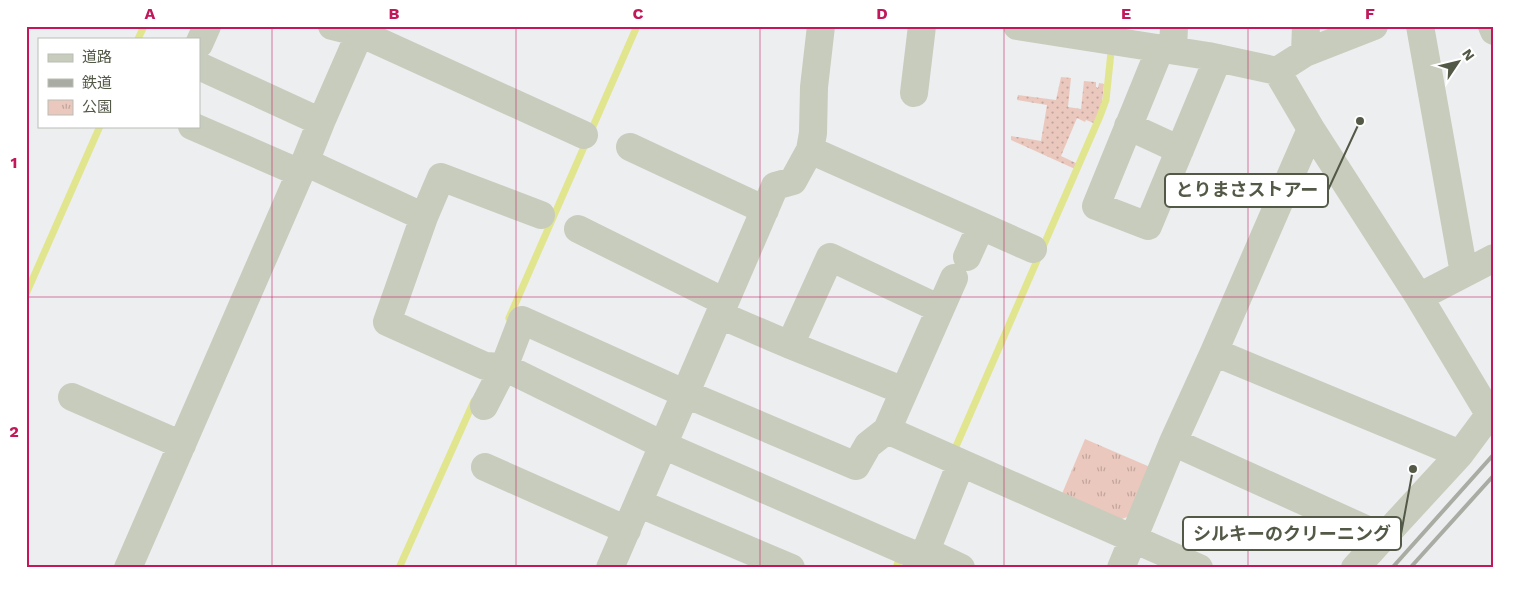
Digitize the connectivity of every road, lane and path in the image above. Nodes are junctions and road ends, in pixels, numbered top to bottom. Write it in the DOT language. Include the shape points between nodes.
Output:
graph roads {
  1 [pos="207,26"];
  2 [pos="332,26"];
  3 [pos="821,26"];
  4 [pos="922,26"];
  5 [pos="1018,26"];
  6 [pos="1306,26"];
  7 [pos="1374,26"];
  8 [pos="1420,26"];
  9 [pos="1492,26"];
  10 [pos="361,30"];
  11 [pos="1494,30"];
  12 [pos="200,42"];
  13 [pos="1169,42"];
  14 [pos="1304,53"];
  15 [pos="1218,58"];
  16 [pos="200,66"];
  17 [pos="1277,71"];
  18 [pos="914,93"];
  19 [pos="321,122"];
  20 [pos="1128,126"];
  21 [pos="197,128"];
  22 [pos="1311,129"];
  23 [pos="584,135"];
  24 [pos="630,147"];
  25 [pos="810,150"];
  26 [pos="1180,150"];
  27 [pos="303,168"];
  28 [pos="765,210"];
  29 [pos="541,216"];
  30 [pos="424,217"];
  31 [pos="981,226"];
  32 [pos="578,229"];
  33 [pos="1033,249"];
  34 [pos="1494,258"];
  35 [pos="1464,273"];
  36 [pos="1419,297"];
  37 [pos="722,308"];
  38 [pos="940,309"];
  39 [pos="790,345"];
  40 [pos="1214,352"];
  41 [pos="504,367"];
  42 [pos="904,391"];
  43 [pos="686,394"];
  44 [pos="72,397"];
  45 [pos="484,406"];
  46 [pos="1492,418"];
  47 [pos="887,430"];
  48 [pos="1173,442"];
  49 [pos="182,444"];
  50 [pos="663,445"];
  51 [pos="1460,454"];
  52 [pos="962,463"];
  53 [pos="485,467"];
  54 [pos="638,503"];
  55 [pos="627,530"];
  56 [pos="1383,537"];
  57 [pos="1133,539"];
  58 [pos="921,563"];
  59 [pos="128,568"];
  60 [pos="610,568"];
  61 [pos="791,568"];
  62 [pos="961,568"];
  63 [pos="1121,568"];
  64 [pos="1199,568"];
  65 [pos="1355,568"];
  1 -- 12 [label="street"];
  2 -- 10 [label="street"];
  3 -- 25 [label="street"];
  4 -- 18 [label="street"];
  5 -- 13 [label="street"];
  6 -- 14 [label="street"];
  7 -- 14 [label="street"];
  8 -- 35 [label="street"];
  9 -- 11 [label="street"];
  10 -- 19 [label="street"];
  10 -- 23 [label="street"];
  13 -- 15 [label="street"];
  13 -- 20 [label="street"];
  14 -- 17 [label="street"];
  15 -- 17 [label="street"];
  15 -- 26 [label="street"];
  16 -- 19 [label="street"];
  17 -- 22 [label="street"];
  19 -- 27 [label="street"];
  20 -- 26 [label="street"];
  20 -- 26 [label="street" via="1096,206 1148,226"];
  21 -- 27 [label="street"];
  22 -- 36 [label="street"];
  22 -- 40 [label="street"];
  24 -- 28 [label="street"];
  25 -- 28 [label="street" via="793,181 775,186"];
  25 -- 31 [label="street"];
  27 -- 30 [label="street"];
  27 -- 49 [label="street"];
  28 -- 37 [label="street"];
  29 -- 30 [label="street" via="441,177"];
  30 -- 41 [label="street" via="387,322 485,366"];
  31 -- 33 [label="street"];
  31 -- 38 [label="street"];
  32 -- 37 [label="street"];
  34 -- 35 [label="street"];
  35 -- 36 [label="street"];
  36 -- 46 [label="street"];
  37 -- 39 [label="street"];
  37 -- 43 [label="street"];
  38 -- 39 [label="street" via="830,257"];
  38 -- 42 [label="street"];
  39 -- 42 [label="street"];
  40 -- 48 [label="street"];
  40 -- 51 [label="street"];
  41 -- 43 [label="street" via="522,320"];
  41 -- 45 [label="street"];
  41 -- 50 [label="street"];
  42 -- 47 [label="street"];
  43 -- 47 [label="street" via="856,466 868,445"];
  43 -- 50 [label="street"];
  44 -- 49 [label="street"];
  46 -- 51 [label="street"];
  47 -- 52 [label="street"];
  48 -- 56 [label="street"];
  48 -- 57 [label="street"];
  49 -- 59 [label="street"];
  50 -- 54 [label="street"];
  50 -- 58 [label="street"];
  51 -- 56 [label="street"];
  52 -- 57 [label="street"];
  52 -- 58 [label="street"];
  53 -- 55 [label="street"];
  54 -- 55 [label="street"];
  54 -- 61 [label="street"];
  55 -- 60 [label="street"];
  56 -- 65 [label="street"];
  57 -- 63 [label="street"];
  57 -- 64 [label="street"];
  58 -- 62 [label="street" via="938,557"];
}
